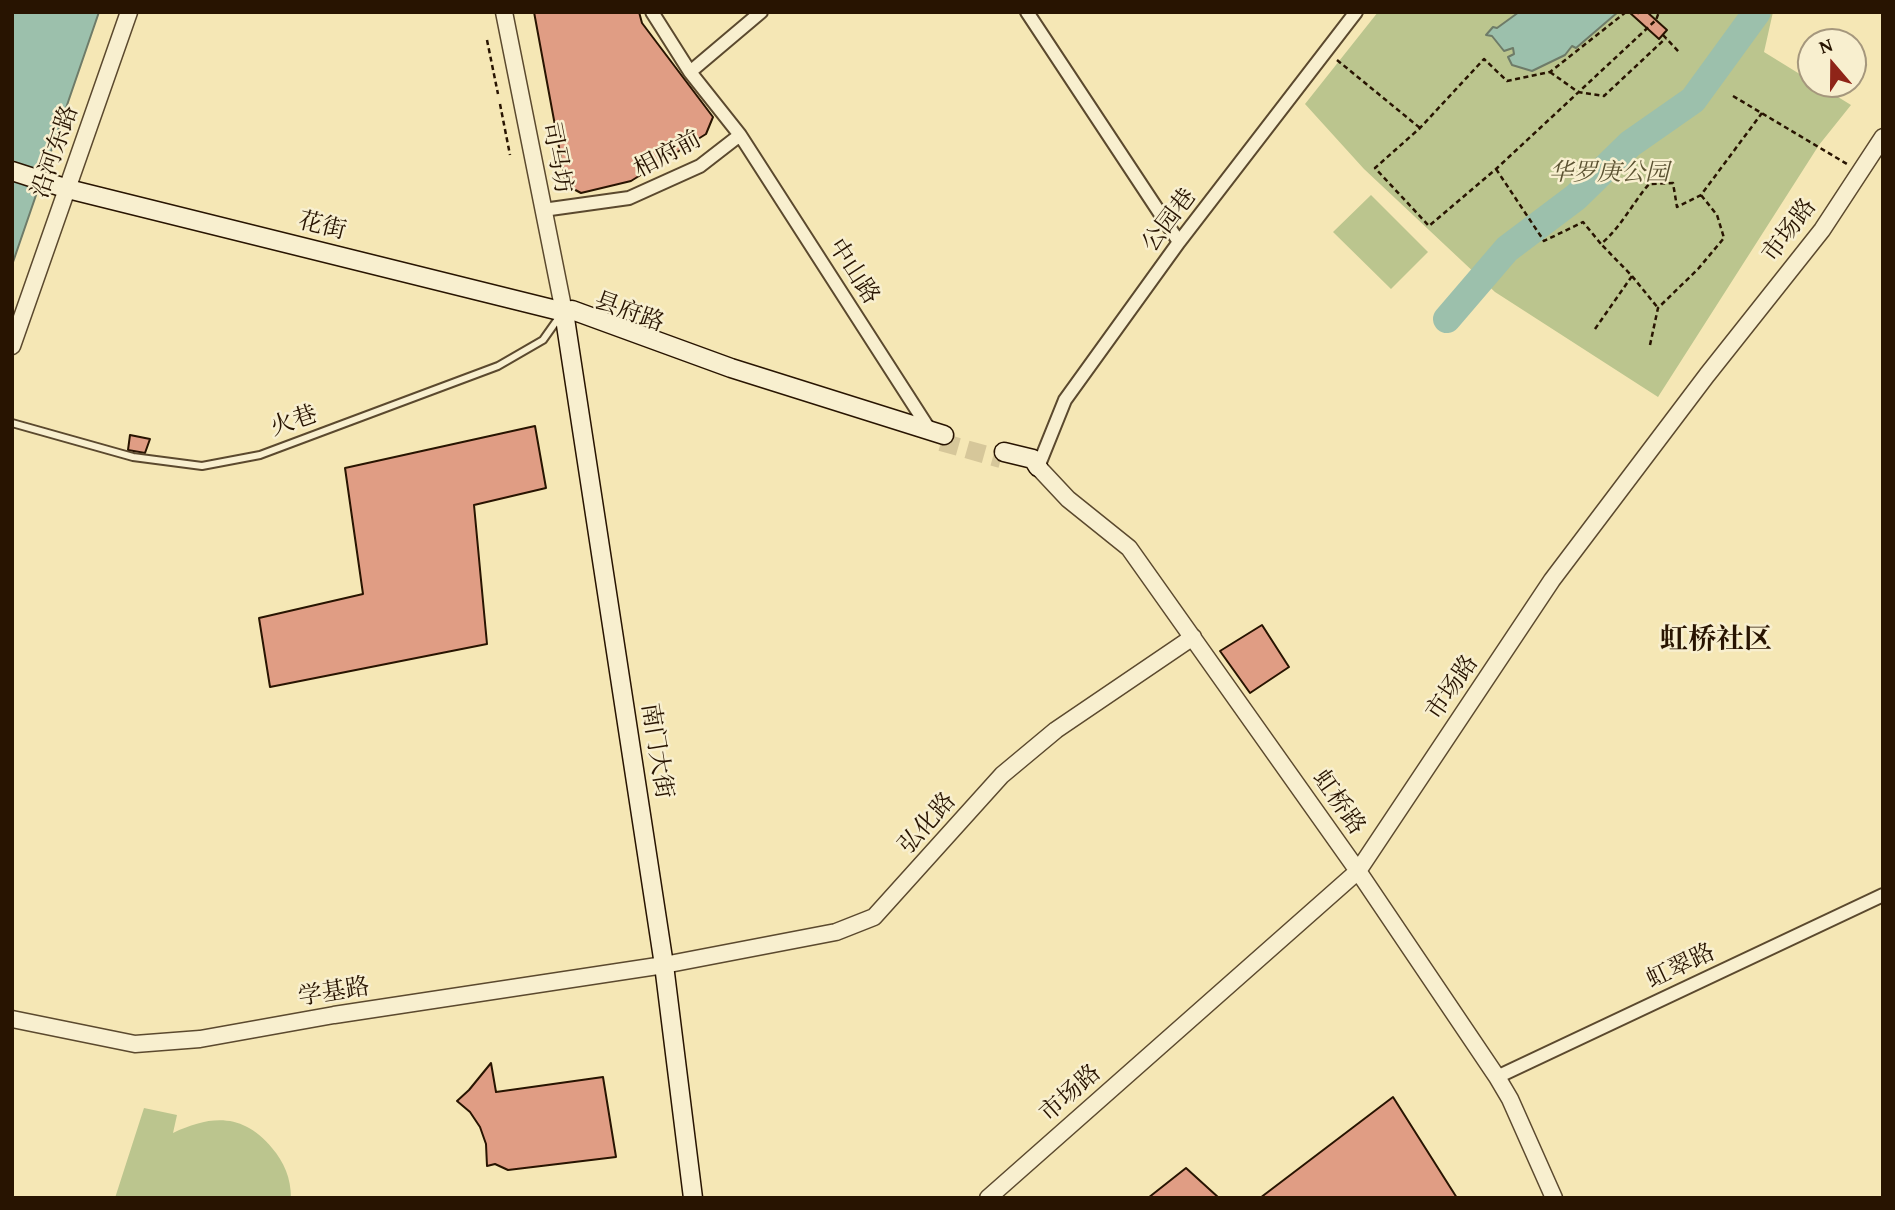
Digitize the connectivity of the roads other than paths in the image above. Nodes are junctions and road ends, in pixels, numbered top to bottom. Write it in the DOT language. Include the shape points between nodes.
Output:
graph roads {
  1 [pos="129,12"];
  2 [pos="504,12"];
  3 [pos="652,12"];
  4 [pos="761,12"];
  5 [pos="1027,12"];
  6 [pos="1356,12"];
  7 [pos="690,72"];
  8 [pos="740,135"];
  9 [pos="1883,137"];
  10 [pos="12,171"];
  11 [pos="68,189"];
  12 [pos="543,210"];
  13 [pos="1179,242"];
  14 [pos="564,312"];
  15 [pos="12,346"];
  16 [pos="12,423"];
  17 [pos="939,436"];
  18 [pos="1003,455"];
  19 [pos="1038,467"];
  20 [pos="1193,637"];
  21 [pos="1358,871"];
  22 [pos="1883,895"];
  23 [pos="664,965"];
  24 [pos="12,1019"];
  25 [pos="1497,1077"];
  26 [pos="693,1198"];
  27 [pos="988,1198"];
  28 [pos="1555,1198"];
  1 -- 11 [label="street, 沿河东路"];
  2 -- 12 [label="street, 司马坊"];
  3 -- 7 [label="street, 相府前"];
  4 -- 7 [label="street"];
  5 -- 13 [label="street"];
  6 -- 13 [label="street, 公园巷"];
  7 -- 8 [label="street, 相府前"];
  8 -- 12 [label="street, 相府前" via="701,166 629,198"];
  8 -- 17 [label="street, 中山路"];
  9 -- 21 [label="street, 市场路" via="1822,230 1552,580"];
  10 -- 11 [label="main road, 花街"];
  11 -- 14 [label="main road, 花街"];
  11 -- 15 [label="street, 沿河东路"];
  12 -- 14 [label="street, 司马坊"];
  13 -- 19 [label="street, 公园巷" via="1065,400"];
  14 -- 16 [label="lane, 火巷" via="543,340 498,366 260,455 202,466 133,457"];
  14 -- 17 [label="main road, 县府路" via="732,377"];
  14 -- 23 [label="main road, 南门大街"];
  18 -- 19 [label="main road"];
  19 -- 20 [label="street, 虹桥路" via="1068,499 1129,548"];
  20 -- 21 [label="street, 虹桥路"];
  20 -- 23 [label="street, 弘化路" via="1056,730 1002,775 874,917 836,932"];
  21 -- 25 [label="street, 虹桥路"];
  21 -- 27 [label="street, 市场路"];
  22 -- 25 [label="street, 虹翠路"];
  23 -- 24 [label="street, 学基路" via="200,1039 135,1044"];
  23 -- 26 [label="main road, 南门大街"];
  25 -- 28 [label="street, 虹桥路"];
}
